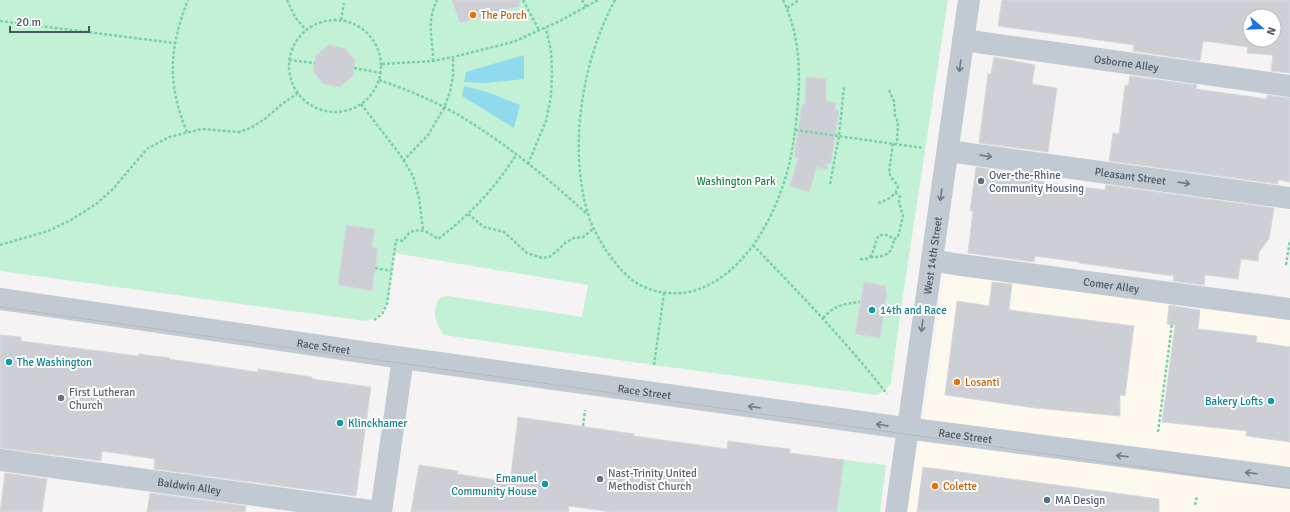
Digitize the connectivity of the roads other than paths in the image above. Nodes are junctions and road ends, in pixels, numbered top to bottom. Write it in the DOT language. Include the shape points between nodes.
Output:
graph roads {
  1 [pos="969,0"];
  2 [pos="963,40"];
  3 [pos="1290,86"];
  4 [pos="948,151"];
  5 [pos="1290,198"];
  6 [pos="932,260"];
  7 [pos="0,299"];
  8 [pos="1290,310"];
  9 [pos="404,358"];
  10 [pos="908,428"];
  11 [pos="0,460"];
  12 [pos="1290,478"];
  13 [pos="380,512"];
  14 [pos="896,512"];
  1 -- 2 [label="street, West 14th Street"];
  2 -- 3 [label="street, Osborne Alley"];
  2 -- 4 [label="street, West 14th Street, one-way"];
  4 -- 5 [label="street, Pleasant Street, one-way"];
  4 -- 6 [label="street, West 14th Street, one-way"];
  6 -- 8 [label="street, Comer Alley"];
  6 -- 10 [label="street, West 14th Street, one-way"];
  7 -- 9 [label="street, Race Street"];
  10 -- 9 [label="street, Race Street, one-way"];
  9 -- 13 [label="street"];
  12 -- 10 [label="street, Race Street, one-way"];
  10 -- 14 [label="street, West 14th Street"];
  11 -- 13 [label="street, Baldwin Alley"];
}
